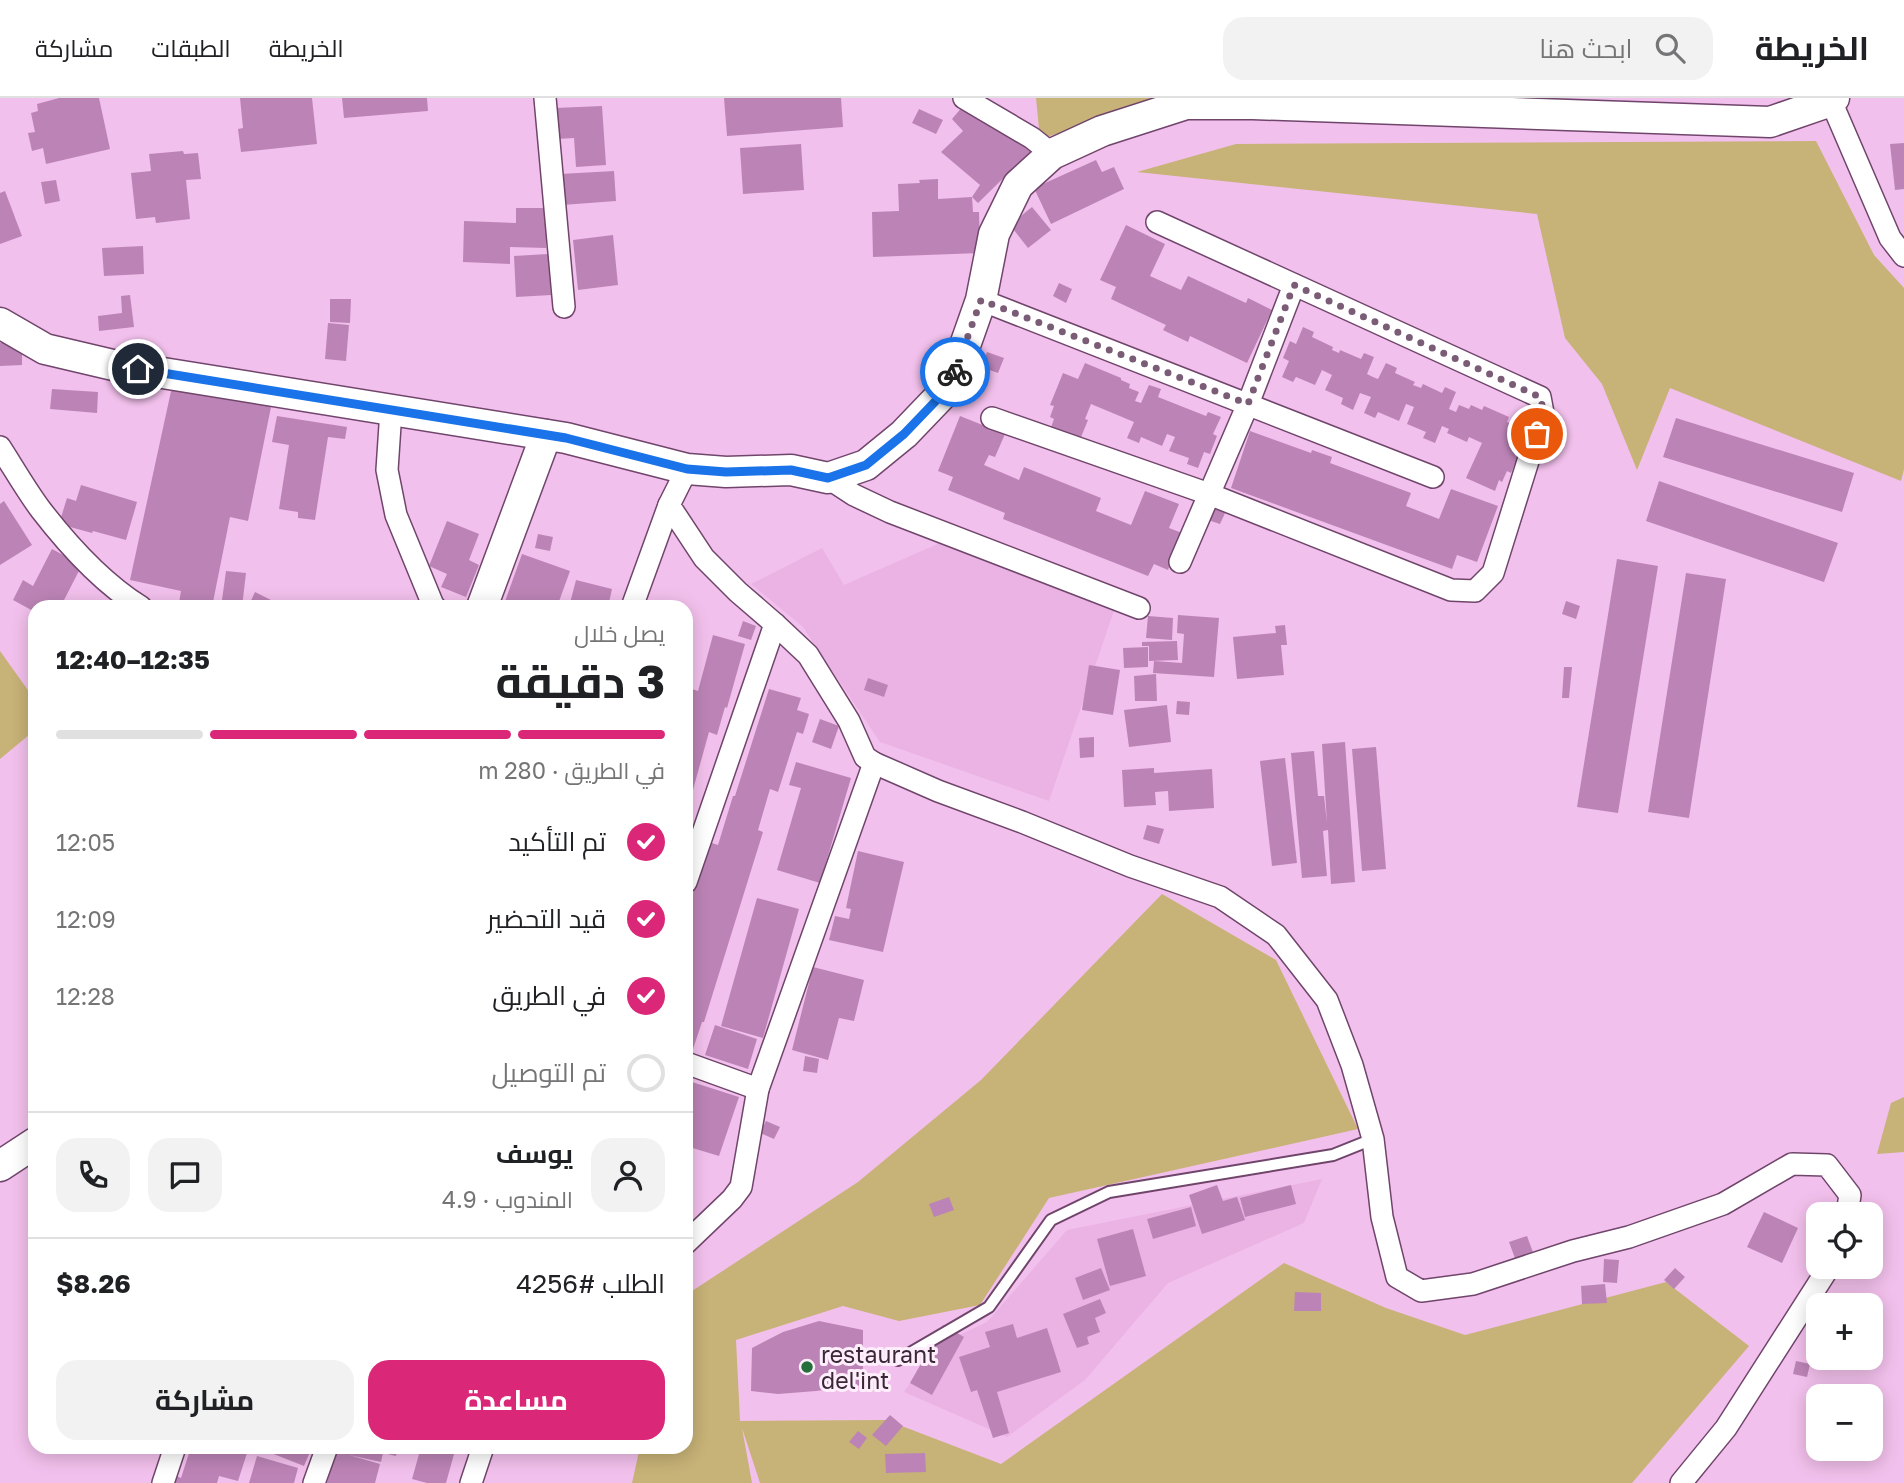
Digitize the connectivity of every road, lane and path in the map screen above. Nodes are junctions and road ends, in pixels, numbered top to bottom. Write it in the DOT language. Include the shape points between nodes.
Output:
graph roads {
  1 [pos="545,98"];
  2 [pos="964,98"];
  3 [pos="1833,100"];
  4 [pos="1052,154"];
  5 [pos="1157,222"];
  6 [pos="1904,256"];
  7 [pos="1294,285"];
  8 [pos="981,300"];
  9 [pos="564,307"];
  10 [pos="0,323"];
  11 [pos="1248,404"];
  12 [pos="391,410"];
  13 [pos="992,418"];
  14 [pos="556,437"];
  15 [pos="0,447"];
  16 [pos="687,469"];
  17 [pos="1433,477"];
  18 [pos="828,478"];
  19 [pos="1209,494"];
  20 [pos="669,505"];
  21 [pos="1180,562"];
  22 [pos="130,600"];
  23 [pos="432,600"];
  24 [pos="485,600"];
  25 [pos="501,600"];
  26 [pos="635,600"];
  27 [pos="1139,608"];
  28 [pos="775,624"];
  29 [pos="874,763"];
  30 [pos="693,862"];
  31 [pos="693,1066"];
  32 [pos="758,1089"];
  33 [pos="1373,1139"];
  34 [pos="28,1148"];
  35 [pos="0,1166"];
  36 [pos="28,1171"];
  37 [pos="0,1189"];
  38 [pos="1849,1202"];
  39 [pos="693,1236"];
  40 [pos="1821,1279"];
  41 [pos="898,1360"];
  42 [pos="173,1454"];
  43 [pos="324,1454"];
  44 [pos="481,1454"];
  45 [pos="163,1483"];
  46 [pos="314,1483"];
  47 [pos="471,1483"];
  48 [pos="1681,1483"];
  1 -- 9 [label="street"];
  2 -- 4 [label="street"];
  3 -- 4 [label="main road" via="1770,122 1186,104 1102,131"];
  3 -- 6 [label="street" via="1890,238"];
  4 -- 8 [label="main road" via="1018,185 993,234"];
  5 -- 7 [label="street"];
  7 -- 11 [label="street"];
  7 -- 19 [label="street" via="1540,397 1544,413 1493,573 1475,591 1451,590"];
  8 -- 11 [label="street"];
  8 -- 18 [label="main road" via="951,385 866,465"];
  10 -- 12 [label="main road" via="45,349 113,365"];
  11 -- 17 [label="street"];
  11 -- 19 [label="street"];
  12 -- 14 [label="main road"];
  12 -- 23 [label="street" via="387,470 396,515"];
  13 -- 19 [label="street"];
  14 -- 16 [label="main road"];
  14 -- 24 [label="main road"];
  14 -- 25 [label="main road"];
  15 -- 22 [label="street" via="40,509 95,570"];
  16 -- 18 [label="main road" via="791,470"];
  16 -- 20 [label="street"];
  18 -- 27 [label="street" via="890,512"];
  19 -- 21 [label="street"];
  20 -- 26 [label="street"];
  20 -- 28 [label="street" via="704,558"];
  28 -- 29 [label="street" via="808,655 849,721 865,757"];
  28 -- 30 [label="street"];
  29 -- 32 [label="street"];
  29 -- 33 [label="street" via="1130,866 1220,897 1276,935 1327,1000"];
  31 -- 32 [label="street"];
  32 -- 39 [label="street" via="741,1187"];
  33 -- 38 [label="street" via="1382,1217 1397,1277 1422,1291 1473,1284 1673,1223 1723,1204 1792,1164 1827,1165 1850,1195"];
  33 -- 41 [label="lane" via="1333,1154 1109,1192 1051,1220 989,1307"];
  34 -- 35 [label="main road"];
  36 -- 37 [label="main road"];
  40 -- 48 [label="street" via="1726,1428"];
  42 -- 45 [label="street"];
  43 -- 46 [label="street"];
  44 -- 47 [label="street"];
}
